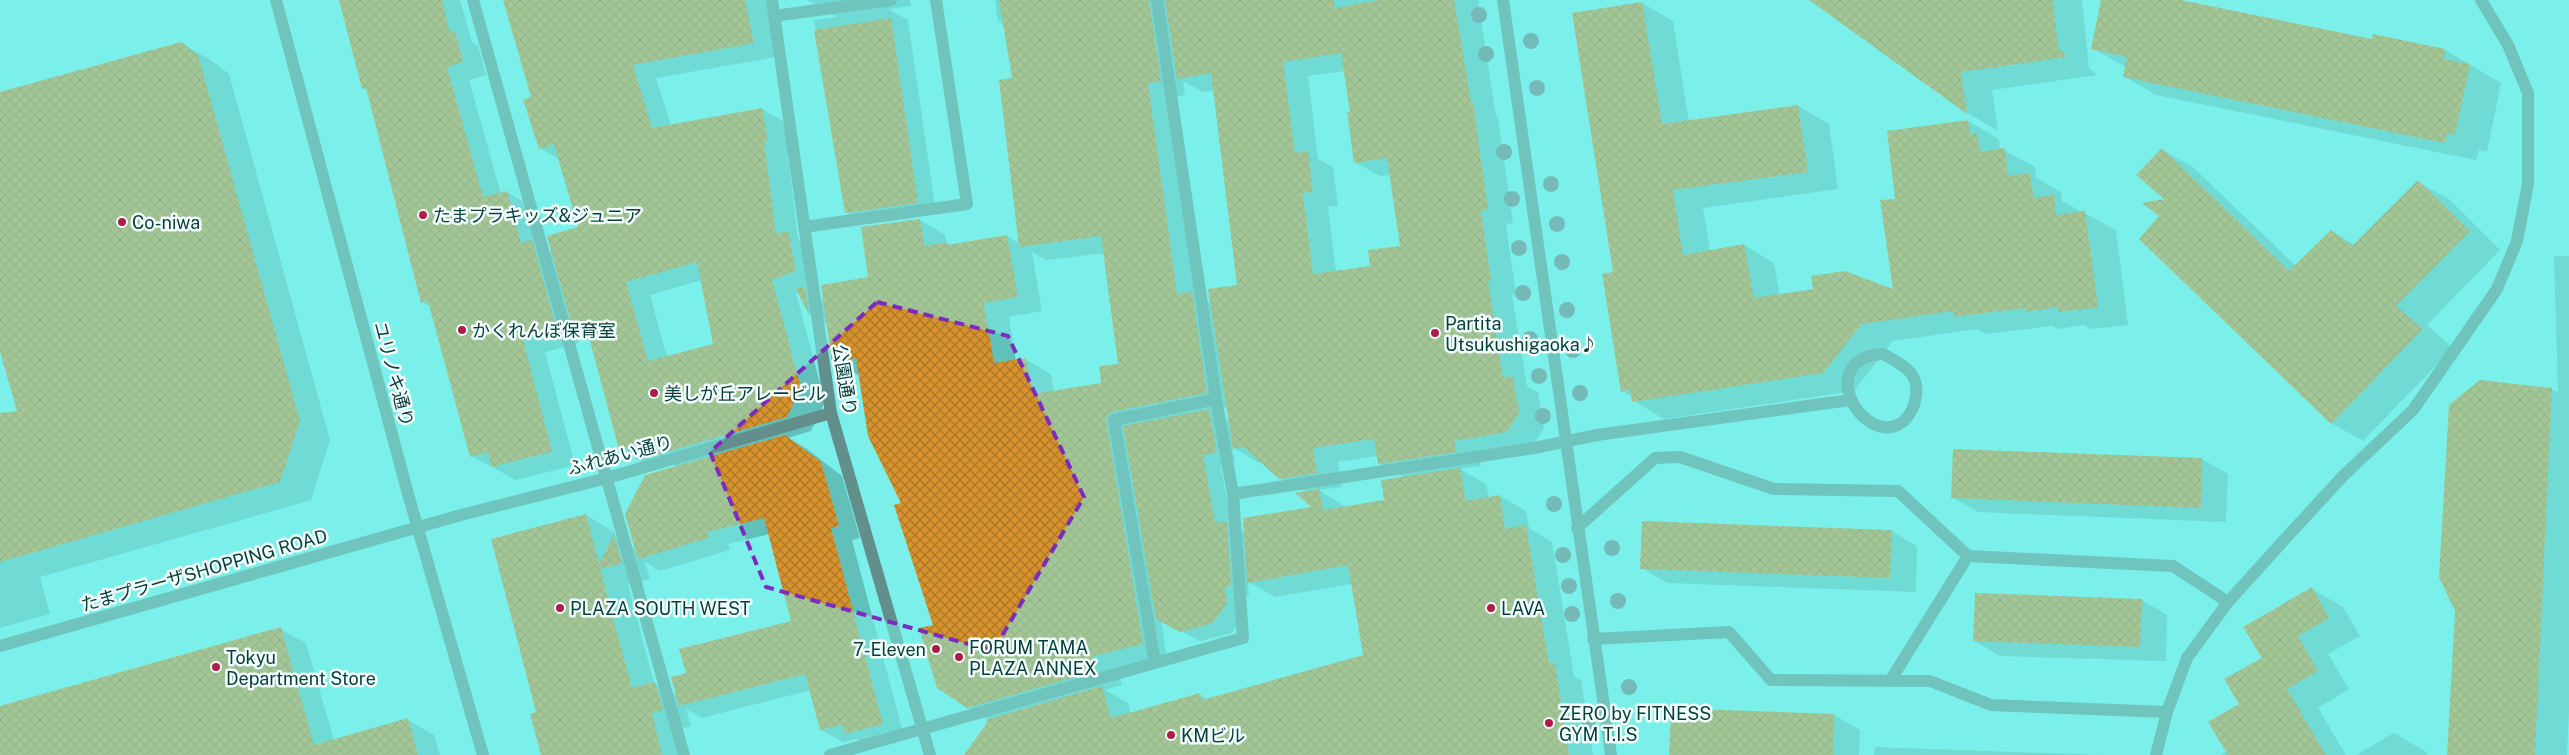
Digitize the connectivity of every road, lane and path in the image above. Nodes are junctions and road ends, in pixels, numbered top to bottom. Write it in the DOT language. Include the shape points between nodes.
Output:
graph roads {
  1 [pos="276,0"];
  2 [pos="473,0"];
  3 [pos="772,0"];
  4 [pos="891,0"];
  5 [pos="936,0"];
  6 [pos="1157,0"];
  7 [pos="1503,0"];
  8 [pos="2481,0"];
  9 [pos="774,16"];
  10 [pos="804,227"];
  11 [pos="1216,399"];
  12 [pos="1850,400"];
  13 [pos="831,413"];
  14 [pos="1566,442"];
  15 [pos="607,478"];
  16 [pos="1233,494"];
  17 [pos="419,528"];
  18 [pos="1577,528"];
  19 [pos="1968,556"];
  20 [pos="2228,602"];
  21 [pos="1593,639"];
  22 [pos="0,646"];
  23 [pos="1155,663"];
  24 [pos="1890,681"];
  25 [pos="2167,712"];
  26 [pos="923,729"];
  27 [pos="483,755"];
  28 [pos="684,755"];
  29 [pos="830,755"];
  30 [pos="930,755"];
  31 [pos="1610,755"];
  32 [pos="2156,755"];
  1 -- 17 [label="street, ユリノキ通り"];
  2 -- 15 [label="street"];
  3 -- 9 [label="street, 公園通り"];
  4 -- 9 [label="street"];
  5 -- 10 [label="street" via="967,204"];
  6 -- 11 [label="street"];
  7 -- 14 [label="street"];
  8 -- 20 [label="street" via="2508,45 2528,93 2528,184 2517,241 2500,281 2413,410 2344,475"];
  9 -- 10 [label="street, 公園通り"];
  10 -- 13 [label="street, 公園通り"];
  11 -- 16 [label="street"];
  11 -- 23 [label="street" via="1114,420"];
  12 -- 12 [label="street" via="1846,379 1855,362 1867,355 1883,354 1899,363 1915,377 1918,385 1912,410 1897,426 1880,428 1867,420"];
  12 -- 14 [label="street"];
  13 -- 15 [label="street, ふれあい通り"];
  13 -- 26 [label="street, 公園通り"];
  14 -- 16 [label="street"];
  14 -- 18 [label="street"];
  15 -- 17 [label="street, ふれあい通り"];
  15 -- 28 [label="street"];
  16 -- 23 [label="street" via="1243,638"];
  17 -- 22 [label="street, たまプラーザSHOPPING ROAD"];
  17 -- 27 [label="street, ユリノキ通り"];
  18 -- 19 [label="street" via="1655,458 1680,457 1774,489 1898,491"];
  18 -- 21 [label="street"];
  19 -- 20 [label="street" via="2173,566"];
  19 -- 24 [label="street"];
  20 -- 25 [label="street" via="2187,658"];
  21 -- 24 [label="street" via="1729,632 1771,680"];
  21 -- 31 [label="street"];
  23 -- 26 [label="street"];
  24 -- 25 [label="street" via="1930,681 1991,705"];
  25 -- 32 [label="street"];
  26 -- 29 [label="street"];
  26 -- 30 [label="street, 公園通り"];
}
